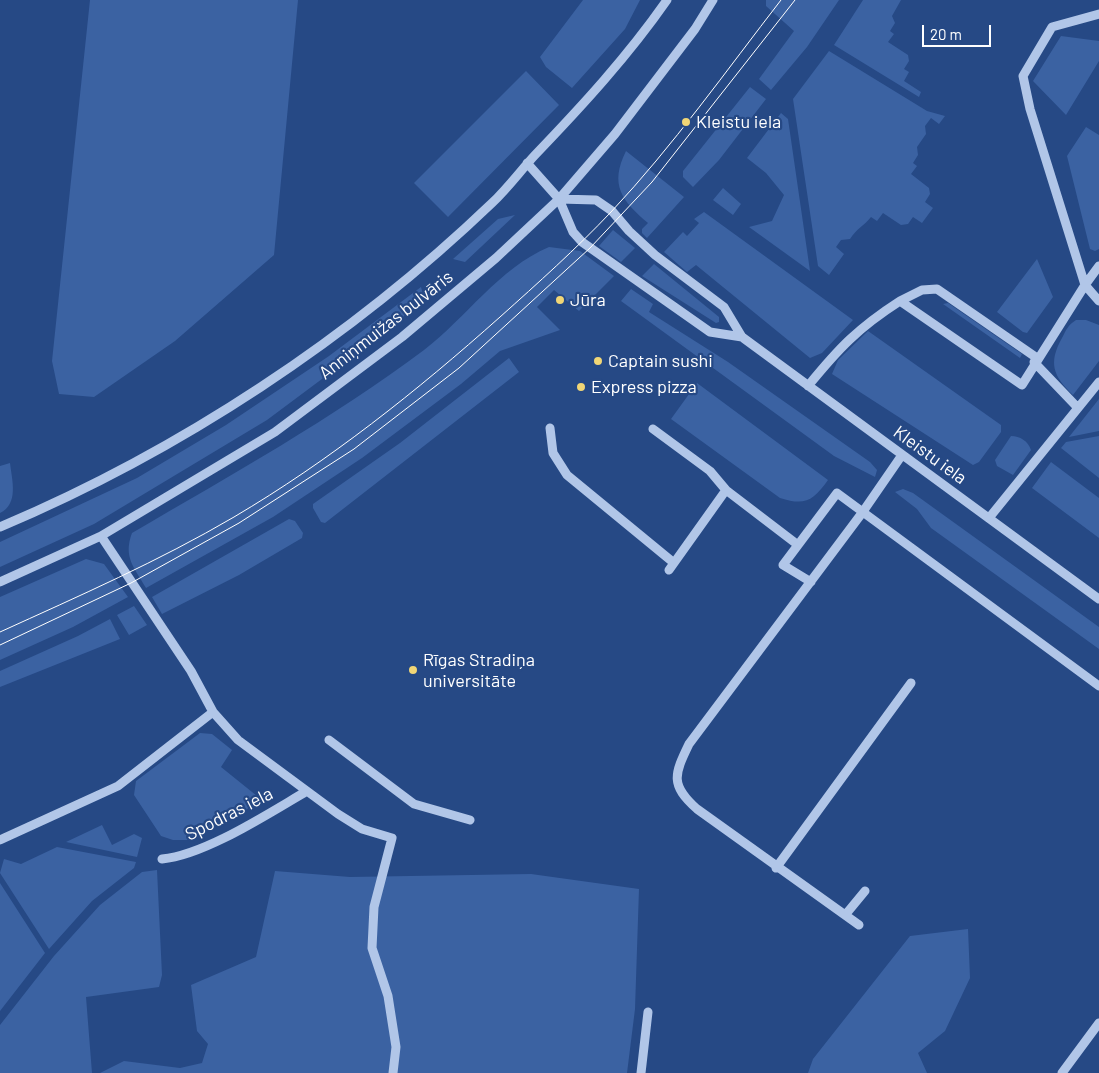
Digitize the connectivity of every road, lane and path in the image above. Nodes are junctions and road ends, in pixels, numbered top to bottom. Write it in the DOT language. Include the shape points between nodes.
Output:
graph roads {
  1 [pos="667,0"];
  2 [pos="713,0"];
  3 [pos="1099,14"];
  4 [pos="527,163"];
  5 [pos="560,199"];
  6 [pos="1099,266"];
  7 [pos="1085,286"];
  8 [pos="900,301"];
  9 [pos="1099,301"];
  10 [pos="742,337"];
  11 [pos="1036,360"];
  12 [pos="1099,382"];
  13 [pos="808,386"];
  14 [pos="1078,408"];
  15 [pos="550,428"];
  16 [pos="653,428"];
  17 [pos="902,455"];
  18 [pos="726,490"];
  19 [pos="862,513"];
  20 [pos="989,518"];
  21 [pos="0,527"];
  22 [pos="101,536"];
  23 [pos="798,546"];
  24 [pos="0,582"];
  25 [pos="812,582"];
  26 [pos="1099,599"];
  27 [pos="910,682"];
  28 [pos="1099,686"];
  29 [pos="213,712"];
  30 [pos="329,740"];
  31 [pos="308,791"];
  32 [pos="470,820"];
  33 [pos="0,840"];
  34 [pos="162,859"];
  35 [pos="776,868"];
  36 [pos="865,890"];
  37 [pos="846,914"];
  38 [pos="860,925"];
  39 [pos="648,1012"];
  40 [pos="1099,1023"];
  41 [pos="394,1073"];
  42 [pos="642,1073"];
  43 [pos="1062,1073"];
  1 -- 4 [label="street, Anniņmuižas bulvāris" via="582,106"];
  2 -- 5 [label="street, Anniņmuižas bulvāris" via="616,134"];
  3 -- 7 [label="street" via="1052,27 1023,76 1030,109"];
  4 -- 5 [label="street, Kleistu iela"];
  4 -- 21 [label="street, Anniņmuižas bulvāris" via="493,201 436,253 322,345 130,466"];
  5 -- 10 [label="street, Kleistu iela" via="573,232 582,242 710,332"];
  5 -- 10 [label="street, Kleistu iela" via="596,200 612,211 629,232 724,308"];
  5 -- 22 [label="street, Anniņmuižas bulvāris" via="402,337 283,426"];
  6 -- 7 [label="street"];
  7 -- 9 [label="street"];
  7 -- 11 [label="street"];
  8 -- 11 [label="street" via="922,290 937,289"];
  8 -- 11 [label="street" via="1022,385"];
  8 -- 13 [label="street" via="868,321 843,344"];
  10 -- 13 [label="street, Kleistu iela"];
  11 -- 14 [label="street"];
  12 -- 14 [label="street"];
  13 -- 17 [label="street, Kleistu iela"];
  14 -- 20 [label="street"];
  15 -- 18 [label="street" via="553,454 568,475 672,566"];
  16 -- 18 [label="street" via="710,471"];
  17 -- 19 [label="street"];
  17 -- 20 [label="street, Kleistu iela"];
  18 -- 23 [label="street"];
  19 -- 23 [label="street" via="836,493"];
  19 -- 25 [label="street"];
  19 -- 28 [label="street"];
  20 -- 26 [label="street, Kleistu iela"];
  22 -- 24 [label="street, Anniņmuižas bulvāris"];
  22 -- 29 [label="street" via="191,671"];
  23 -- 25 [label="street" via="783,565"];
  25 -- 35 [label="street" via="689,744 676,782 683,797"];
  27 -- 35 [label="street"];
  29 -- 31 [label="street" via="238,740"];
  29 -- 33 [label="street" via="118,786"];
  30 -- 32 [label="street" via="414,804"];
  31 -- 34 [label="street, Spodras iela" via="244,828 186,854"];
  31 -- 41 [label="street" via="362,829 392,838 374,907 372,948 388,996 396,1047"];
  35 -- 37 [label="street"];
  36 -- 37 [label="street"];
  37 -- 38 [label="street"];
  39 -- 42 [label="street"];
  40 -- 43 [label="street"];
}
